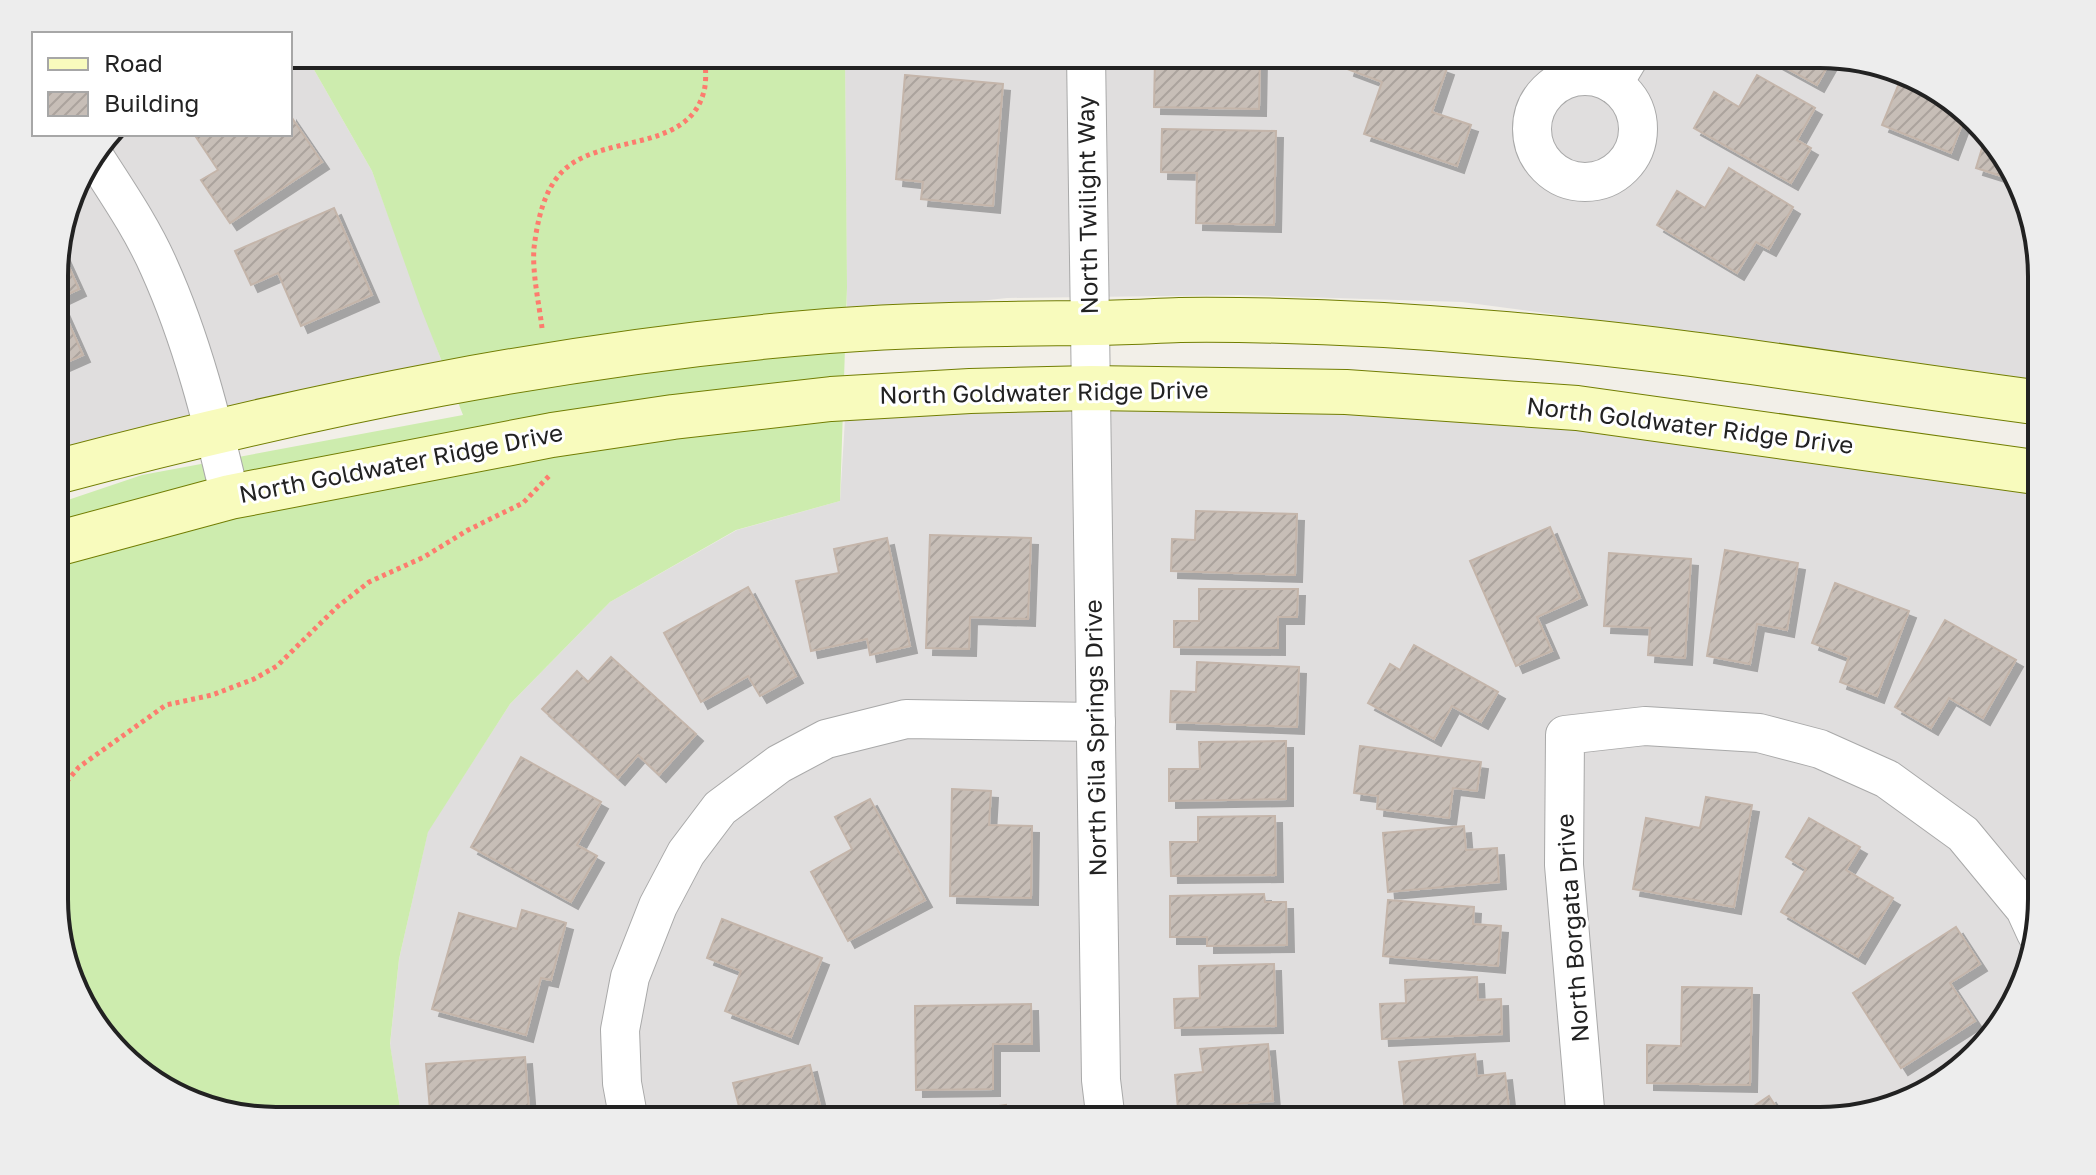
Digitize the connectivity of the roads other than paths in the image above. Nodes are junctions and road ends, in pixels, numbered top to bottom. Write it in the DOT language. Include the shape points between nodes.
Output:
graph roads {
  1 [pos="1086,68"];
  2 [pos="100,165"];
  3 [pos="1091,356"];
  4 [pos="2028,401"];
  5 [pos="214,430"];
  6 [pos="68,469"];
  7 [pos="2028,471"];
  8 [pos="230,497"];
  9 [pos="68,541"];
  10 [pos="1096,722"];
  11 [pos="2028,915"];
  12 [pos="626,1107"];
  13 [pos="1104,1107"];
  14 [pos="1585,1107"];
  1 -- 3 [label="street, North Twilight Way"];
  2 -- 5 [label="street" via="159,266"];
  3 -- 4 [label="street, North Goldwater Ridge Drive" via="1244,320 1336,323 1687,353"];
  3 -- 5 [label="street, North Goldwater Ridge Drive" via="970,322 828,331 545,366"];
  3 -- 7 [label="street, North Goldwater Ridge Drive" via="1346,392 1577,408"];
  3 -- 8 [label="street, North Goldwater Ridge Drive" via="831,399 552,435"];
  3 -- 10 [label="street, North Gila Springs Drive"];
  5 -- 6 [label="street, North Goldwater Ridge Drive"];
  5 -- 8 [label="street"];
  8 -- 9 [label="street, North Goldwater Ridge Drive"];
  10 -- 12 [label="street" via="906,719 826,739 779,764 720,808 686,853 630,977 620,1030"];
  10 -- 13 [label="street, North Gila Springs Drive"];
  11 -- 14 [label="street, North Borgata Drive" via="1963,834 1887,779 1820,749 1759,733 1645,726 1565,735 1564,865"];
}
